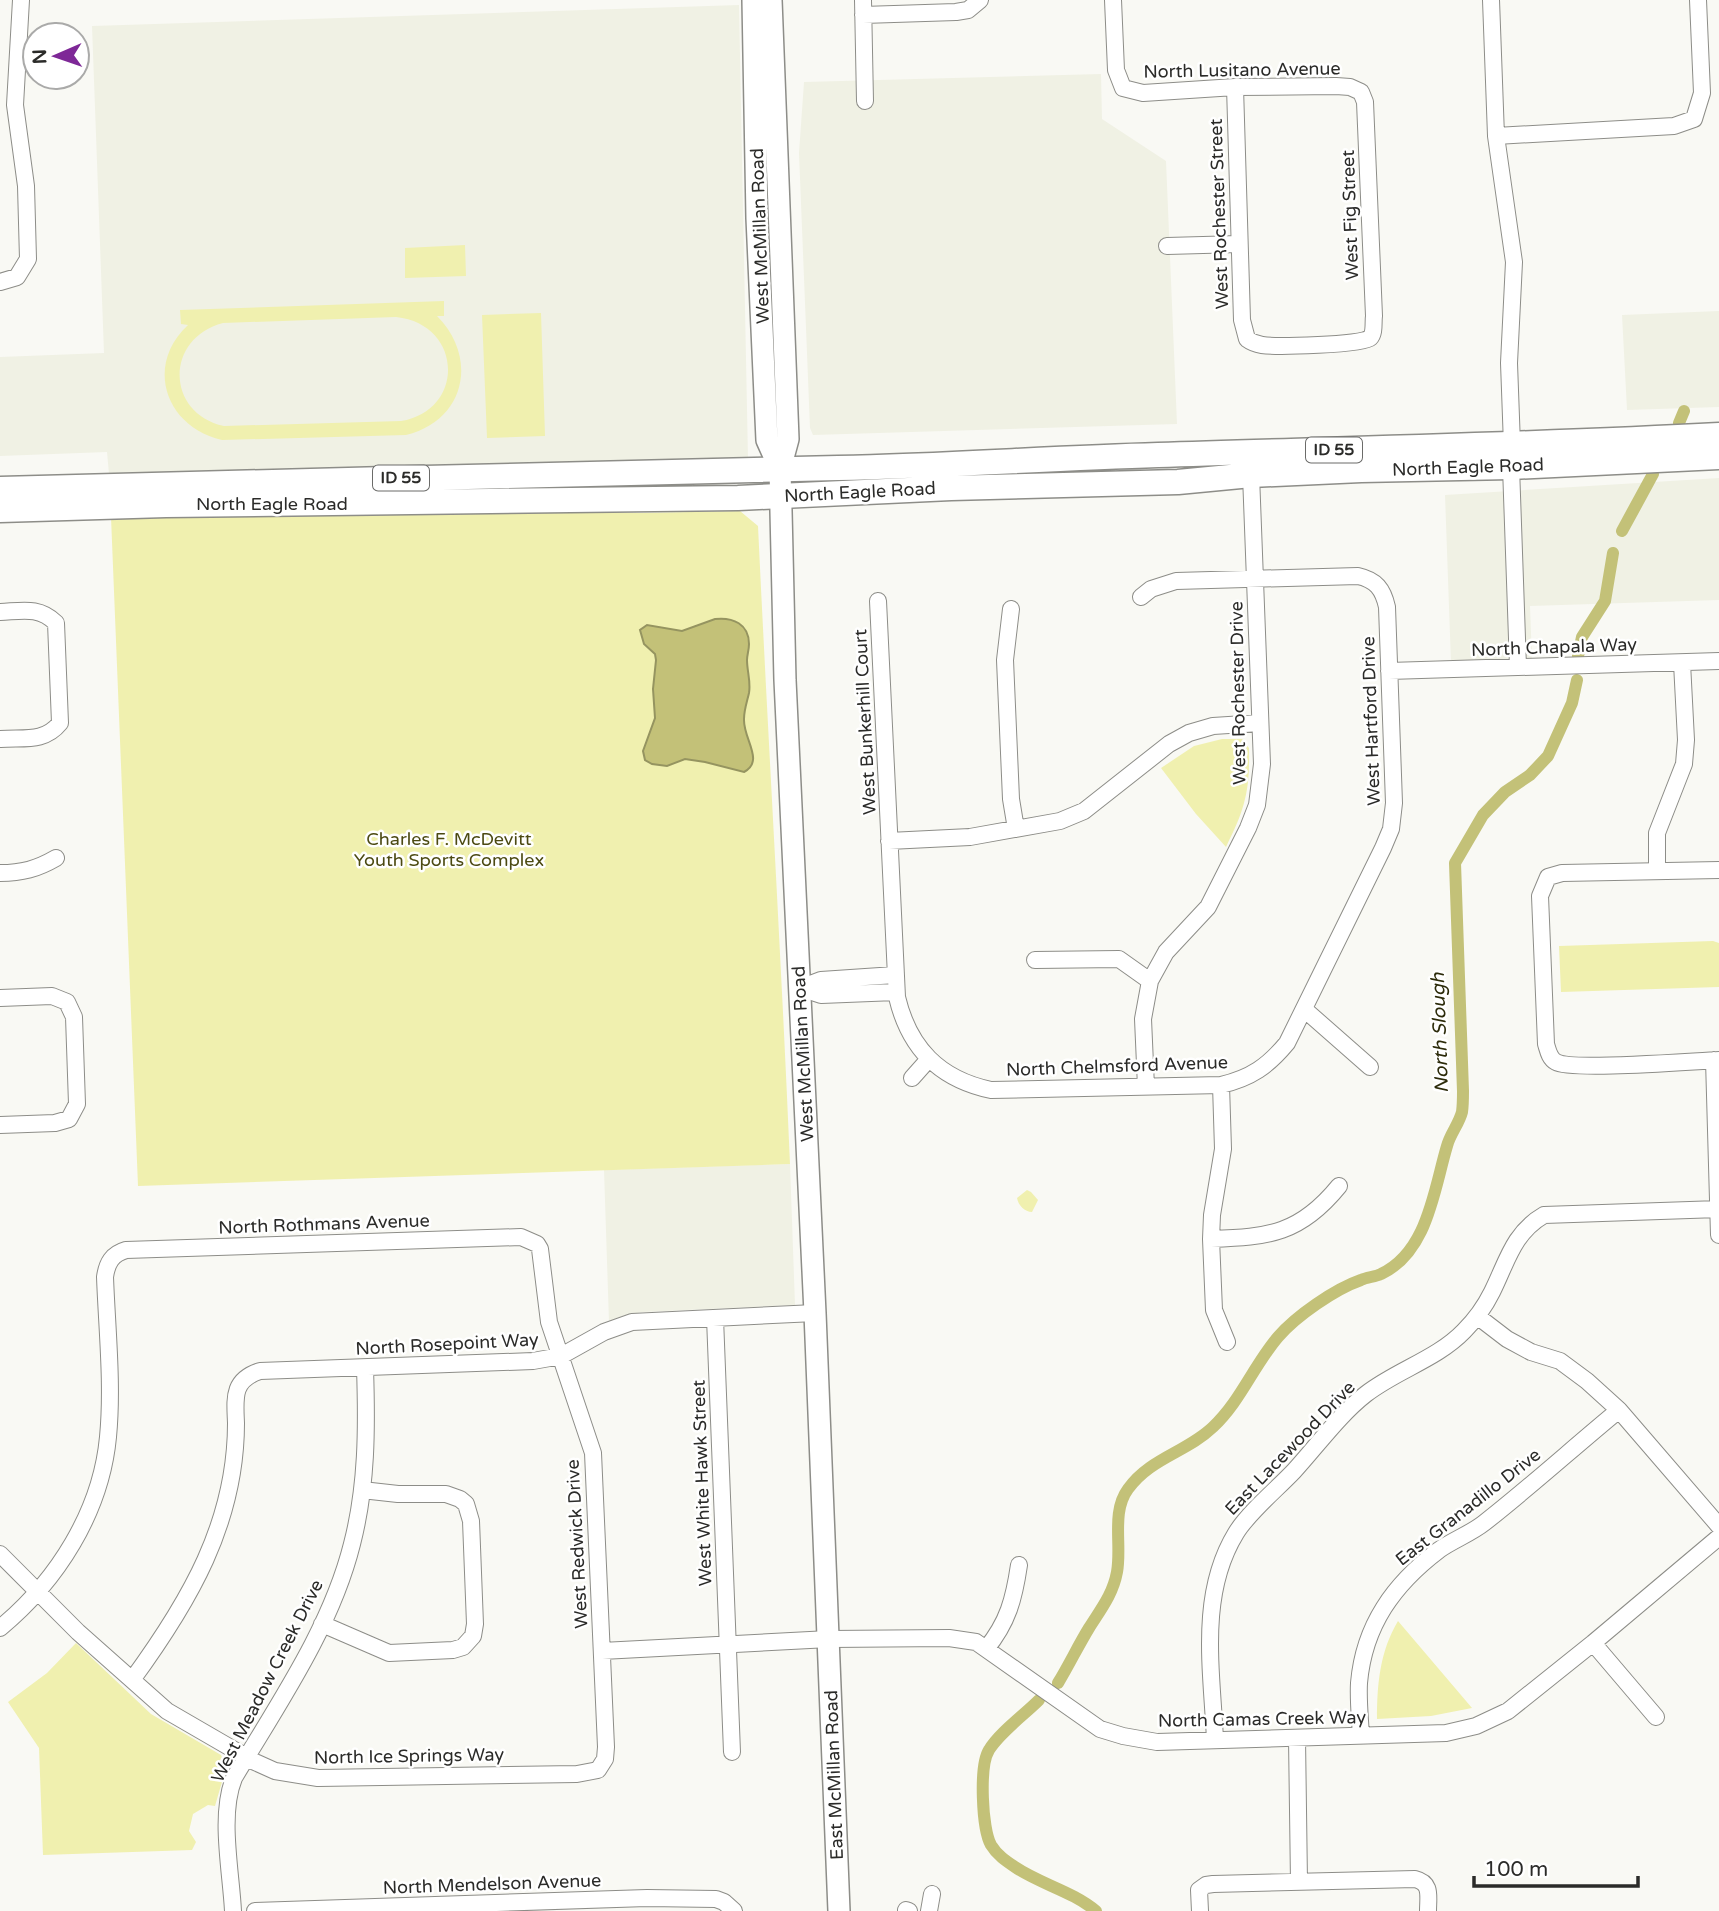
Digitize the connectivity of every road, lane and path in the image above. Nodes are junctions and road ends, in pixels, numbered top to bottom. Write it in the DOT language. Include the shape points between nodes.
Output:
graph roads {
  1 [pos="21,0"];
  2 [pos="761,0"];
  3 [pos="771,0"];
  4 [pos="1113,0"];
  5 [pos="1491,0"];
  6 [pos="1698,0"];
  7 [pos="979,1"];
  8 [pos="863,8"];
  9 [pos="754,11"];
  10 [pos="1235,87"];
  11 [pos="1361,92"];
  12 [pos="865,101"];
  13 [pos="1496,136"];
  14 [pos="1239,244"];
  15 [pos="1167,246"];
  16 [pos="0,282"];
  17 [pos="1247,339"];
  18 [pos="1719,435"];
  19 [pos="1512,456"];
  20 [pos="1719,457"];
  21 [pos="780,469"];
  22 [pos="1251,475"];
  23 [pos="72,487"];
  24 [pos="0,489"];
  25 [pos="781,496"];
  26 [pos="0,499"];
  27 [pos="0,510"];
  28 [pos="1256,578"];
  29 [pos="1141,597"];
  30 [pos="878,601"];
  31 [pos="1011,609"];
  32 [pos="0,612"];
  33 [pos="1719,661"];
  34 [pos="1682,663"];
  35 [pos="1518,667"];
  36 [pos="1389,671"];
  37 [pos="1260,723"];
  38 [pos="0,739"];
  39 [pos="1016,830"];
  40 [pos="889,841"];
  41 [pos="56,858"];
  42 [pos="1719,870"];
  43 [pos="1657,871"];
  44 [pos="0,873"];
  45 [pos="1035,960"];
  46 [pos="895,975"];
  47 [pos="1150,981"];
  48 [pos="800,988"];
  49 [pos="896,992"];
  50 [pos="0,998"];
  51 [pos="1304,1009"];
  52 [pos="928,1060"];
  53 [pos="1716,1060"];
  54 [pos="1370,1067"];
  55 [pos="912,1078"];
  56 [pos="1221,1084"];
  57 [pos="1146,1087"];
  58 [pos="0,1125"];
  59 [pos="1339,1186"];
  60 [pos="1719,1209"];
  61 [pos="1719,1235"];
  62 [pos="1211,1239"];
  63 [pos="537,1244"];
  64 [pos="815,1313"];
  65 [pos="1477,1316"];
  66 [pos="715,1318"];
  67 [pos="1227,1342"];
  68 [pos="561,1356"];
  69 [pos="365,1368"];
  70 [pos="1619,1410"];
  71 [pos="362,1490"];
  72 [pos="1719,1526"];
  73 [pos="1719,1537"];
  74 [pos="0,1554"];
  75 [pos="1019,1565"];
  76 [pos="38,1590"];
  77 [pos="322,1624"];
  78 [pos="0,1628"];
  79 [pos="829,1639"];
  80 [pos="1593,1643"];
  81 [pos="727,1646"];
  82 [pos="986,1649"];
  83 [pos="602,1651"];
  84 [pos="132,1680"];
  85 [pos="1656,1717"];
  86 [pos="1361,1736"];
  87 [pos="1297,1738"];
  88 [pos="1215,1740"];
  89 [pos="732,1752"];
  90 [pos="247,1756"];
  91 [pos="601,1767"];
  92 [pos="1299,1882"];
  93 [pos="932,1894"];
  94 [pos="610,1905"];
  95 [pos="484,1907"];
  96 [pos="731,1908"];
  97 [pos="233,1911"];
  98 [pos="255,1911"];
  99 [pos="839,1911"];
  100 [pos="929,1911"];
  101 [pos="1200,1911"];
  102 [pos="1428,1911"];
  1 -- 16 [label="street" via="15,105 26,186 27,259 17,276"];
  2 -- 9 [label="main road, West McMillan Road" via="761,11"];
  3 -- 21 [label="main road, West McMillan Road" via="788,439"];
  4 -- 10 [label="street, North Lusitano Avenue" via="1116,70 1123,88 1143,93"];
  5 -- 13 [label="street"];
  6 -- 13 [label="street" via="1702,93 1694,118 1674,126"];
  7 -- 8 [label="street" via="956,12"];
  8 -- 12 [label="street"];
  9 -- 21 [label="main road, West McMillan Road" via="767,440"];
  10 -- 11 [label="street, North Lusitano Avenue" via="1336,86"];
  10 -- 14 [label="street, West Rochester Street"];
  11 -- 17 [label="street, West Fig Street" via="1374,303 1371,337 1349,343 1270,345"];
  13 -- 19 [label="street" via="1514,255 1508,363"];
  14 -- 15 [label="street"];
  14 -- 17 [label="street, West Rochester Street" via="1241,320"];
  18 -- 19 [label="highway, North Eagle Road / ID 55" via="1553,443"];
  19 -- 20 [label="highway, North Eagle Road / ID 55"];
  19 -- 21 [label="highway, North Eagle Road / ID 55" via="1156,454"];
  19 -- 22 [label="highway, North Eagle Road / ID 55" via="1502,452 1479,458 1469,468"];
  19 -- 35 [label="street"];
  21 -- 23 [label="highway, North Eagle Road / ID 55"];
  21 -- 25 [label="main road, West McMillan Road"];
  22 -- 25 [label="highway, North Eagle Road / ID 55" via="1178,482"];
  22 -- 28 [label="street, West Rochester Drive"];
  23 -- 24 [label="highway, North Eagle Road / ID 55"];
  23 -- 26 [label="highway" via="64,496"];
  25 -- 27 [label="highway, North Eagle Road / ID 55"];
  25 -- 48 [label="main road, West McMillan Road"];
  28 -- 29 [label="street" via="1175,581"];
  28 -- 36 [label="street, West Hartford Drive" via="1358,576 1376,582 1387,607"];
  28 -- 37 [label="street, West Rochester Drive"];
  30 -- 40 [label="street, West Bunkerhill Court"];
  31 -- 39 [label="street" via="1005,660"];
  32 -- 38 [label="street" via="34,611 47,614 56,623 60,723 52,733 39,737"];
  33 -- 34 [label="street, North Chapala Way"];
  34 -- 35 [label="street, North Chapala Way"];
  34 -- 43 [label="street" via="1684,764 1657,833"];
  35 -- 36 [label="street, North Chapala Way"];
  36 -- 51 [label="street, West Hartford Drive" via="1391,829"];
  37 -- 39 [label="street" via="1213,726 1189,733 1084,811"];
  37 -- 47 [label="street, West Rochester Drive" via="1261,784 1248,828 1208,907 1166,952"];
  39 -- 40 [label="street"];
  40 -- 46 [label="street, West Bunkerhill Court"];
  41 -- 44 [label="street" via="24,873"];
  42 -- 43 [label="street"];
  43 -- 53 [label="street" via="1548,877 1540,896 1550,1057 1557,1063 1584,1066"];
  45 -- 47 [label="street" via="1119,959"];
  46 -- 48 [label="street" via="821,980"];
  46 -- 49 [label="street, West Bunkerhill Court"];
  47 -- 57 [label="street, West Rochester Drive" via="1143,1018"];
  48 -- 49 [label="street" via="821,995"];
  48 -- 64 [label="main road, West McMillan Road"];
  49 -- 52 [label="street, West Bunkerhill Court" via="904,1021"];
  50 -- 58 [label="street" via="52,996 67,1002 74,1017 77,1104 69,1119 55,1123"];
  51 -- 54 [label="street"];
  51 -- 56 [label="street, North Chelmsford Avenue" via="1272,1061 1247,1077"];
  52 -- 55 [label="street"];
  52 -- 57 [label="street, North Chelmsford Avenue" via="955,1078 991,1090"];
  53 -- 60 [label="street"];
  56 -- 57 [label="street, North Chelmsford Avenue"];
  56 -- 62 [label="street" via="1223,1149"];
  59 -- 62 [label="street" via="1324,1205 1278,1233"];
  60 -- 61 [label="street"];
  60 -- 65 [label="street, East Lacewood Drive" via="1544,1215 1515,1241"];
  62 -- 67 [label="street" via="1214,1310"];
  63 -- 68 [label="street, West Redwick Drive" via="543,1256 547,1315"];
  63 -- 76 [label="street, North Rothmans Avenue" via="521,1237 126,1250 112,1257 105,1278 110,1412 102,1472 76,1538"];
  64 -- 66 [label="street, North Rosepoint Way"];
  64 -- 79 [label="main road, West McMillan Road"];
  65 -- 70 [label="street" via="1507,1339 1560,1361"];
  65 -- 88 [label="street, East Lacewood Drive" via="1441,1350 1366,1394 1237,1531 1219,1564 1212,1593"];
  66 -- 68 [label="street, North Rosepoint Way" via="632,1322"];
  66 -- 81 [label="street, West White Hawk Street"];
  68 -- 69 [label="street, North Rosepoint Way"];
  68 -- 83 [label="street, West Redwick Drive" via="593,1453"];
  69 -- 71 [label="street, West Meadow Creek Drive" via="367,1430"];
  69 -- 84 [label="street, North Rosepoint Way" via="260,1371 243,1380 236,1397 232,1475 215,1541 197,1580"];
  70 -- 72 [label="street"];
  70 -- 86 [label="street, East Granadillo Drive" via="1509,1503 1469,1535 1442,1548 1394,1590 1364,1652 1359,1684"];
  71 -- 77 [label="street, West Meadow Creek Drive" via="345,1569"];
  71 -- 77 [label="street" via="446,1494 460,1499 471,1521 475,1624 469,1643 453,1650 389,1653"];
  73 -- 80 [label="street, North Camas Creek Way"];
  74 -- 76 [label="street, North Ice Springs Way"];
  75 -- 82 [label="street" via="1013,1602"];
  76 -- 78 [label="street"];
  76 -- 84 [label="street, North Ice Springs Way"];
  77 -- 90 [label="street, West Meadow Creek Drive"];
  79 -- 81 [label="street, North Camas Creek Way"];
  79 -- 82 [label="street, North Camas Creek Way" via="949,1637 976,1642"];
  79 -- 99 [label="main road, East McMillan Road"];
  80 -- 85 [label="street"];
  80 -- 86 [label="street, North Camas Creek Way" via="1508,1711 1475,1726 1446,1733"];
  81 -- 83 [label="street, North Camas Creek Way"];
  81 -- 89 [label="street, West White Hawk Street"];
  82 -- 88 [label="street, North Camas Creek Way" via="1100,1729 1157,1742"];
  83 -- 91 [label="street, West Redwick Drive" via="606,1753"];
  84 -- 90 [label="street, North Ice Springs Way" via="167,1711"];
  86 -- 87 [label="street, North Camas Creek Way"];
  87 -- 88 [label="street, North Camas Creek Way"];
  87 -- 92 [label="street"];
  90 -- 91 [label="street, North Ice Springs Way" via="275,1771 318,1778 577,1774"];
  90 -- 97 [label="street, West Meadow Creek Drive" via="227,1800"];
  92 -- 101 [label="street" via="1213,1884 1199,1890"];
  92 -- 102 [label="street" via="1415,1879 1429,1891"];
  93 -- 100 [label="street"];
  94 -- 95 [label="street, North Mendelson Avenue"];
  94 -- 96 [label="street, North Mendelson Avenue" via="708,1899"];
  95 -- 98 [label="street, North Mendelson Avenue"];
}
